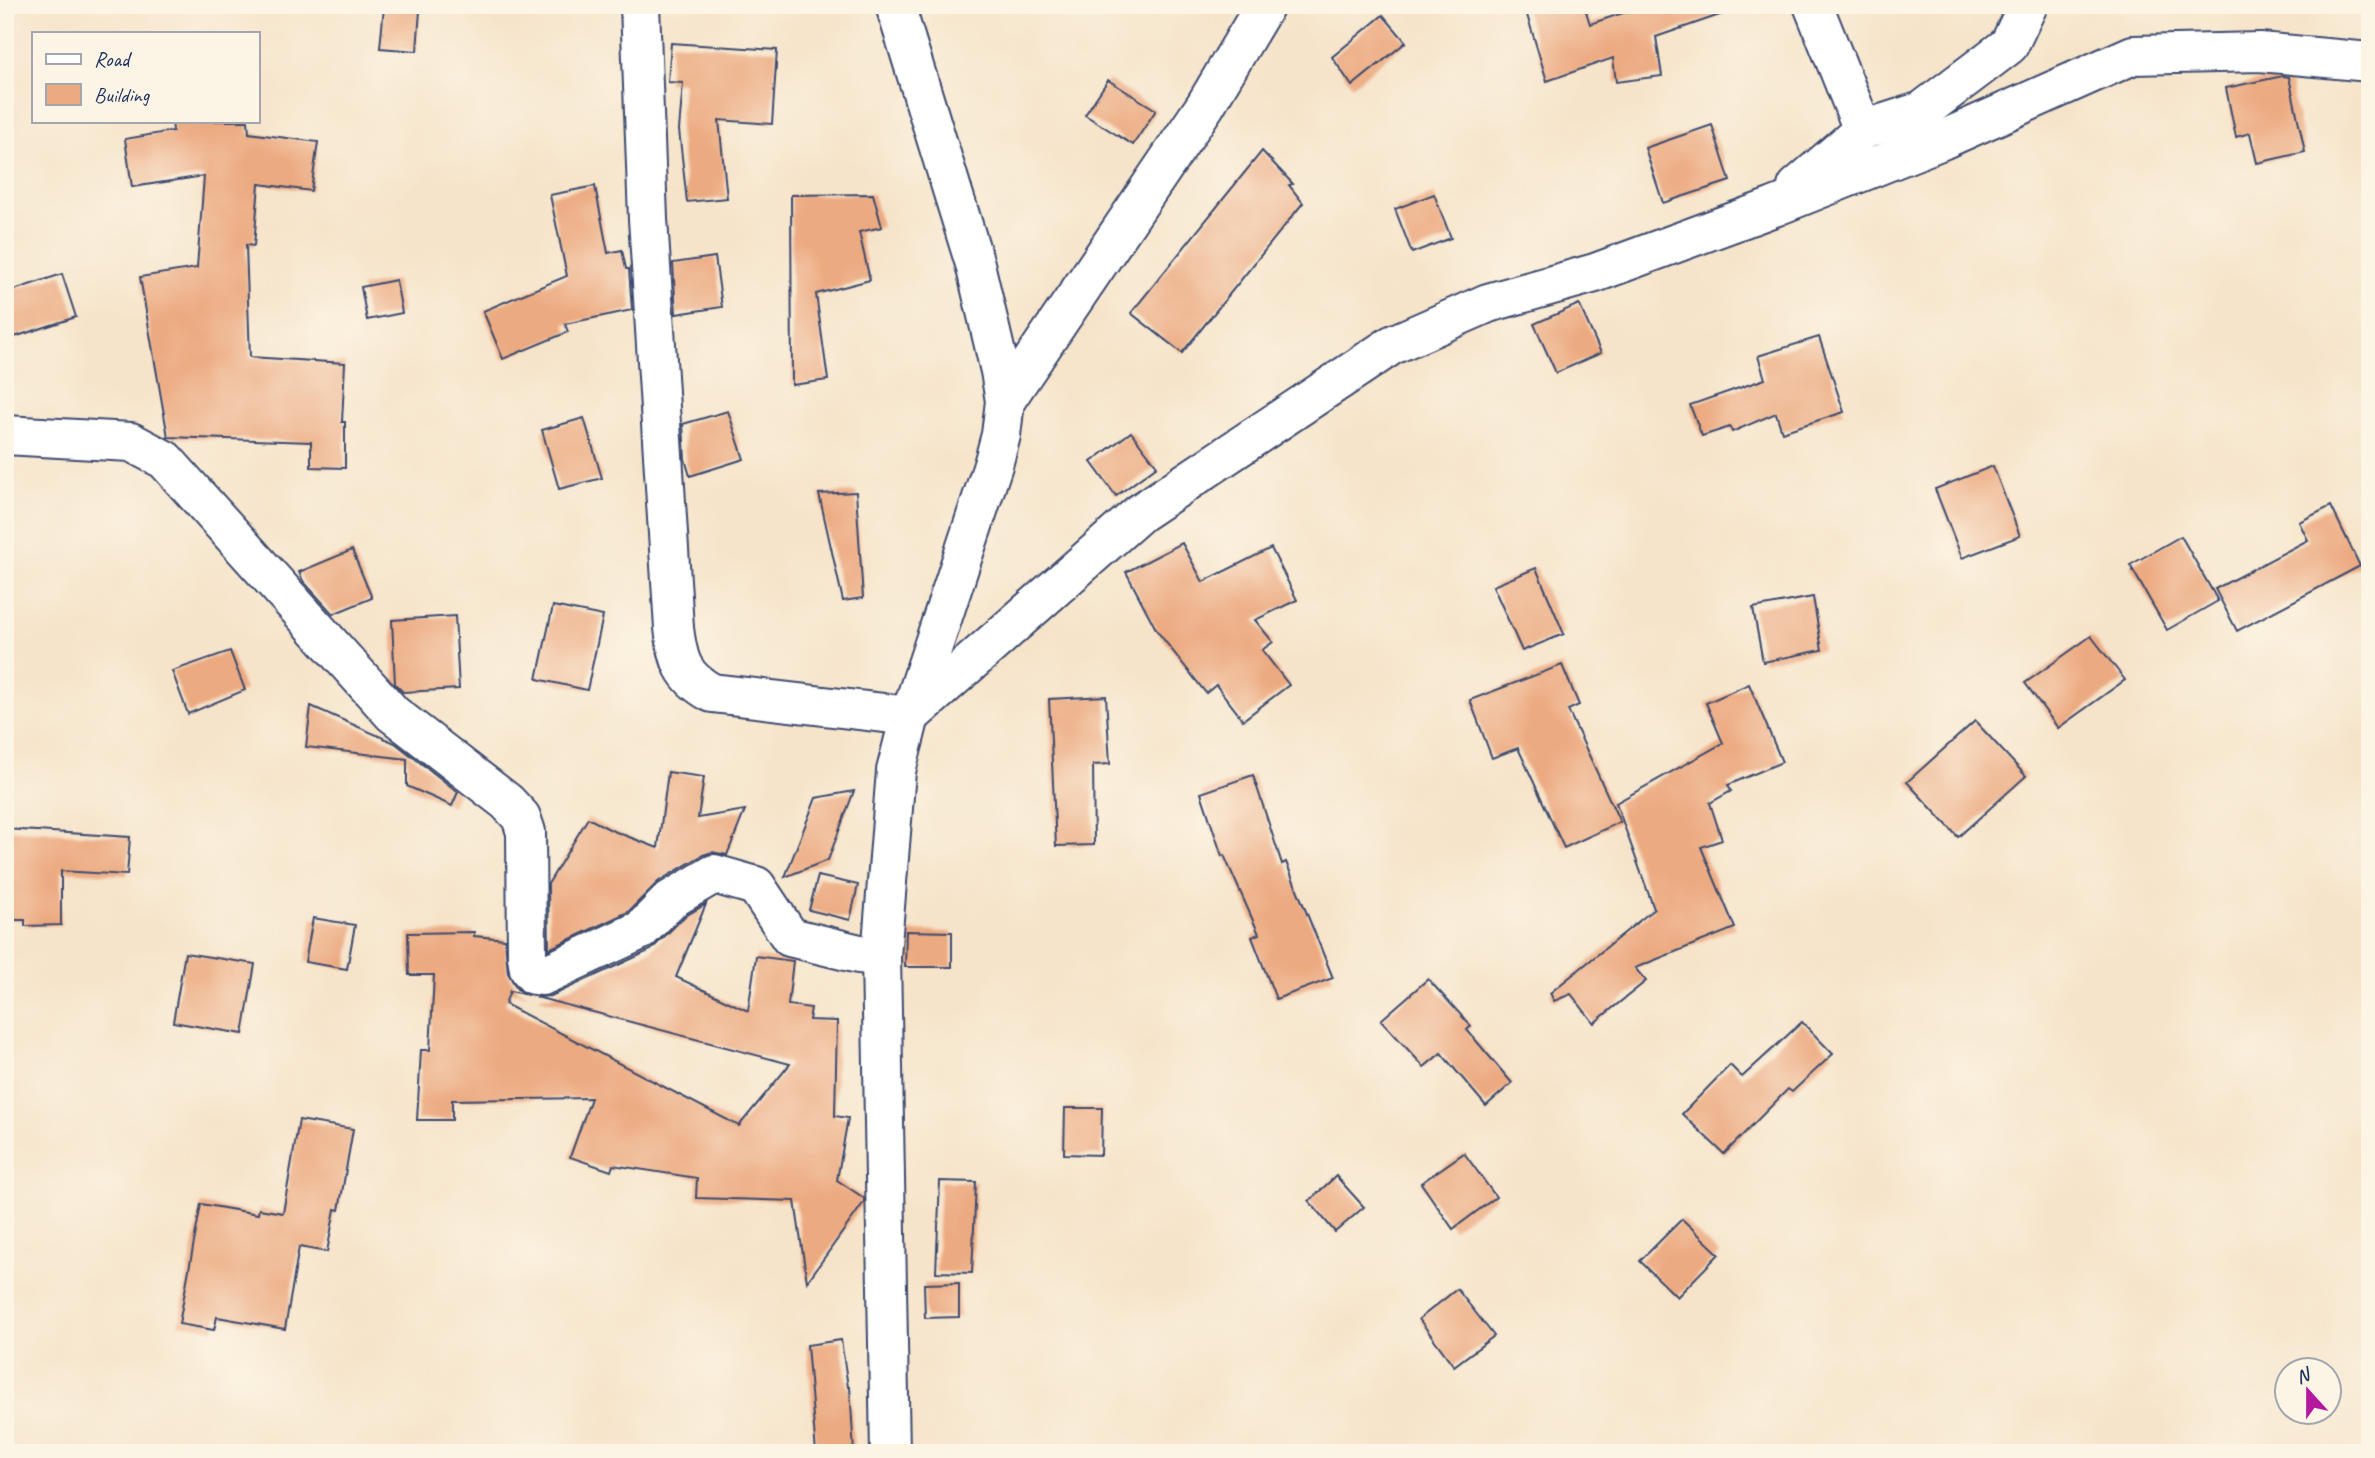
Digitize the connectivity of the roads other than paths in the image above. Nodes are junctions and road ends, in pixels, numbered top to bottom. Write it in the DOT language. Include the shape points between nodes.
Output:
graph roads {
  1 [pos="640,5"];
  2 [pos="895,5"];
  3 [pos="1265,5"];
  4 [pos="1813,5"];
  5 [pos="2028,5"];
  6 [pos="2370,62"];
  7 [pos="1863,130"];
  8 [pos="1774,207"];
  9 [pos="1005,401"];
  10 [pos="5,435"];
  11 [pos="910,716"];
  12 [pos="881,956"];
  13 [pos="890,1453"];
  1 -- 11 [label="street" via="648,219 674,628 684,671 695,684 712,692"];
  2 -- 9 [label="street" via="975,264"];
  3 -- 9 [label="street" via="1205,106"];
  4 -- 7 [label="street"];
  5 -- 7 [label="street" via="2009,45 1922,111"];
  6 -- 8 [label="street" via="2260,52 2133,55 1942,140"];
  7 -- 8 [label="street"];
  8 -- 11 [label="street" via="1595,273 1488,303 1392,345 1140,513"];
  9 -- 11 [label="street" via="993,465"];
  10 -- 12 [label="street" via="131,442 165,460 393,714 507,802 521,817 526,832 527,956 534,975 542,976 641,930 679,893 714,874 756,886 790,937"];
  11 -- 12 [label="street" via="896,771"];
  12 -- 13 [label="street"];
}
